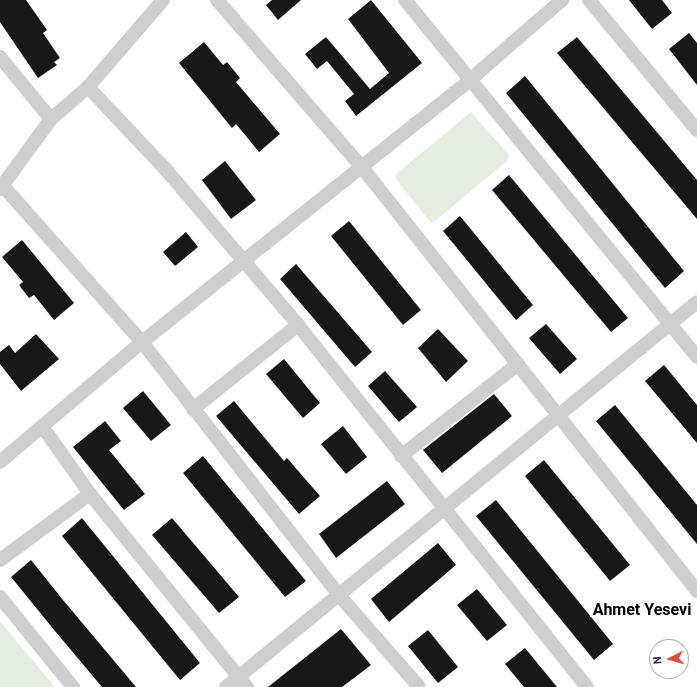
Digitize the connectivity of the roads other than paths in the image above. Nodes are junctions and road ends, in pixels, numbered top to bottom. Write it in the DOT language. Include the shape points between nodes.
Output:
graph roads {
  1 [pos="163,0"];
  2 [pos="217,0"];
  3 [pos="405,0"];
  4 [pos="562,0"];
  5 [pos="588,0"];
  6 [pos="0,57"];
  7 [pos="471,79"];
  8 [pos="88,86"];
  9 [pos="51,119"];
  10 [pos="697,130"];
  11 [pos="361,166"];
  12 [pos="1,188"];
  13 [pos="241,262"];
  14 [pos="697,302"];
  15 [pos="669,324"];
  16 [pos="298,325"];
  17 [pos="142,342"];
  18 [pos="697,357"];
  19 [pos="518,364"];
  20 [pos="193,410"];
  21 [pos="556,413"];
  22 [pos="42,426"];
  23 [pos="401,456"];
  24 [pos="0,462"];
  25 [pos="90,494"];
  26 [pos="442,508"];
  27 [pos="0,560"];
  28 [pos="697,591"];
  29 [pos="338,594"];
  30 [pos="0,597"];
  31 [pos="242,682"];
  32 [pos="583,686"];
  33 [pos="73,687"];
  34 [pos="226,687"];
  35 [pos="419,687"];
  1 -- 8 [label="street"];
  2 -- 11 [label="street"];
  3 -- 7 [label="street"];
  4 -- 7 [label="street"];
  5 -- 10 [label="street"];
  6 -- 9 [label="street"];
  7 -- 11 [label="street"];
  7 -- 15 [label="street"];
  8 -- 9 [label="street"];
  8 -- 13 [label="street" via="168,172"];
  9 -- 12 [label="street"];
  11 -- 13 [label="street"];
  11 -- 19 [label="street"];
  12 -- 17 [label="street"];
  13 -- 16 [label="street"];
  13 -- 17 [label="street"];
  14 -- 15 [label="street"];
  15 -- 18 [label="street"];
  15 -- 21 [label="street"];
  16 -- 20 [label="street"];
  16 -- 23 [label="street"];
  17 -- 20 [label="street"];
  17 -- 22 [label="street"];
  19 -- 21 [label="street"];
  19 -- 23 [label="street"];
  20 -- 29 [label="street"];
  21 -- 26 [label="street"];
  21 -- 28 [label="street"];
  22 -- 24 [label="street"];
  22 -- 25 [label="street"];
  23 -- 26 [label="street"];
  25 -- 27 [label="street"];
  25 -- 31 [label="street"];
  26 -- 29 [label="street"];
  26 -- 32 [label="street"];
  29 -- 31 [label="street"];
  29 -- 35 [label="street"];
  30 -- 33 [label="street"];
  31 -- 34 [label="street"];
}
